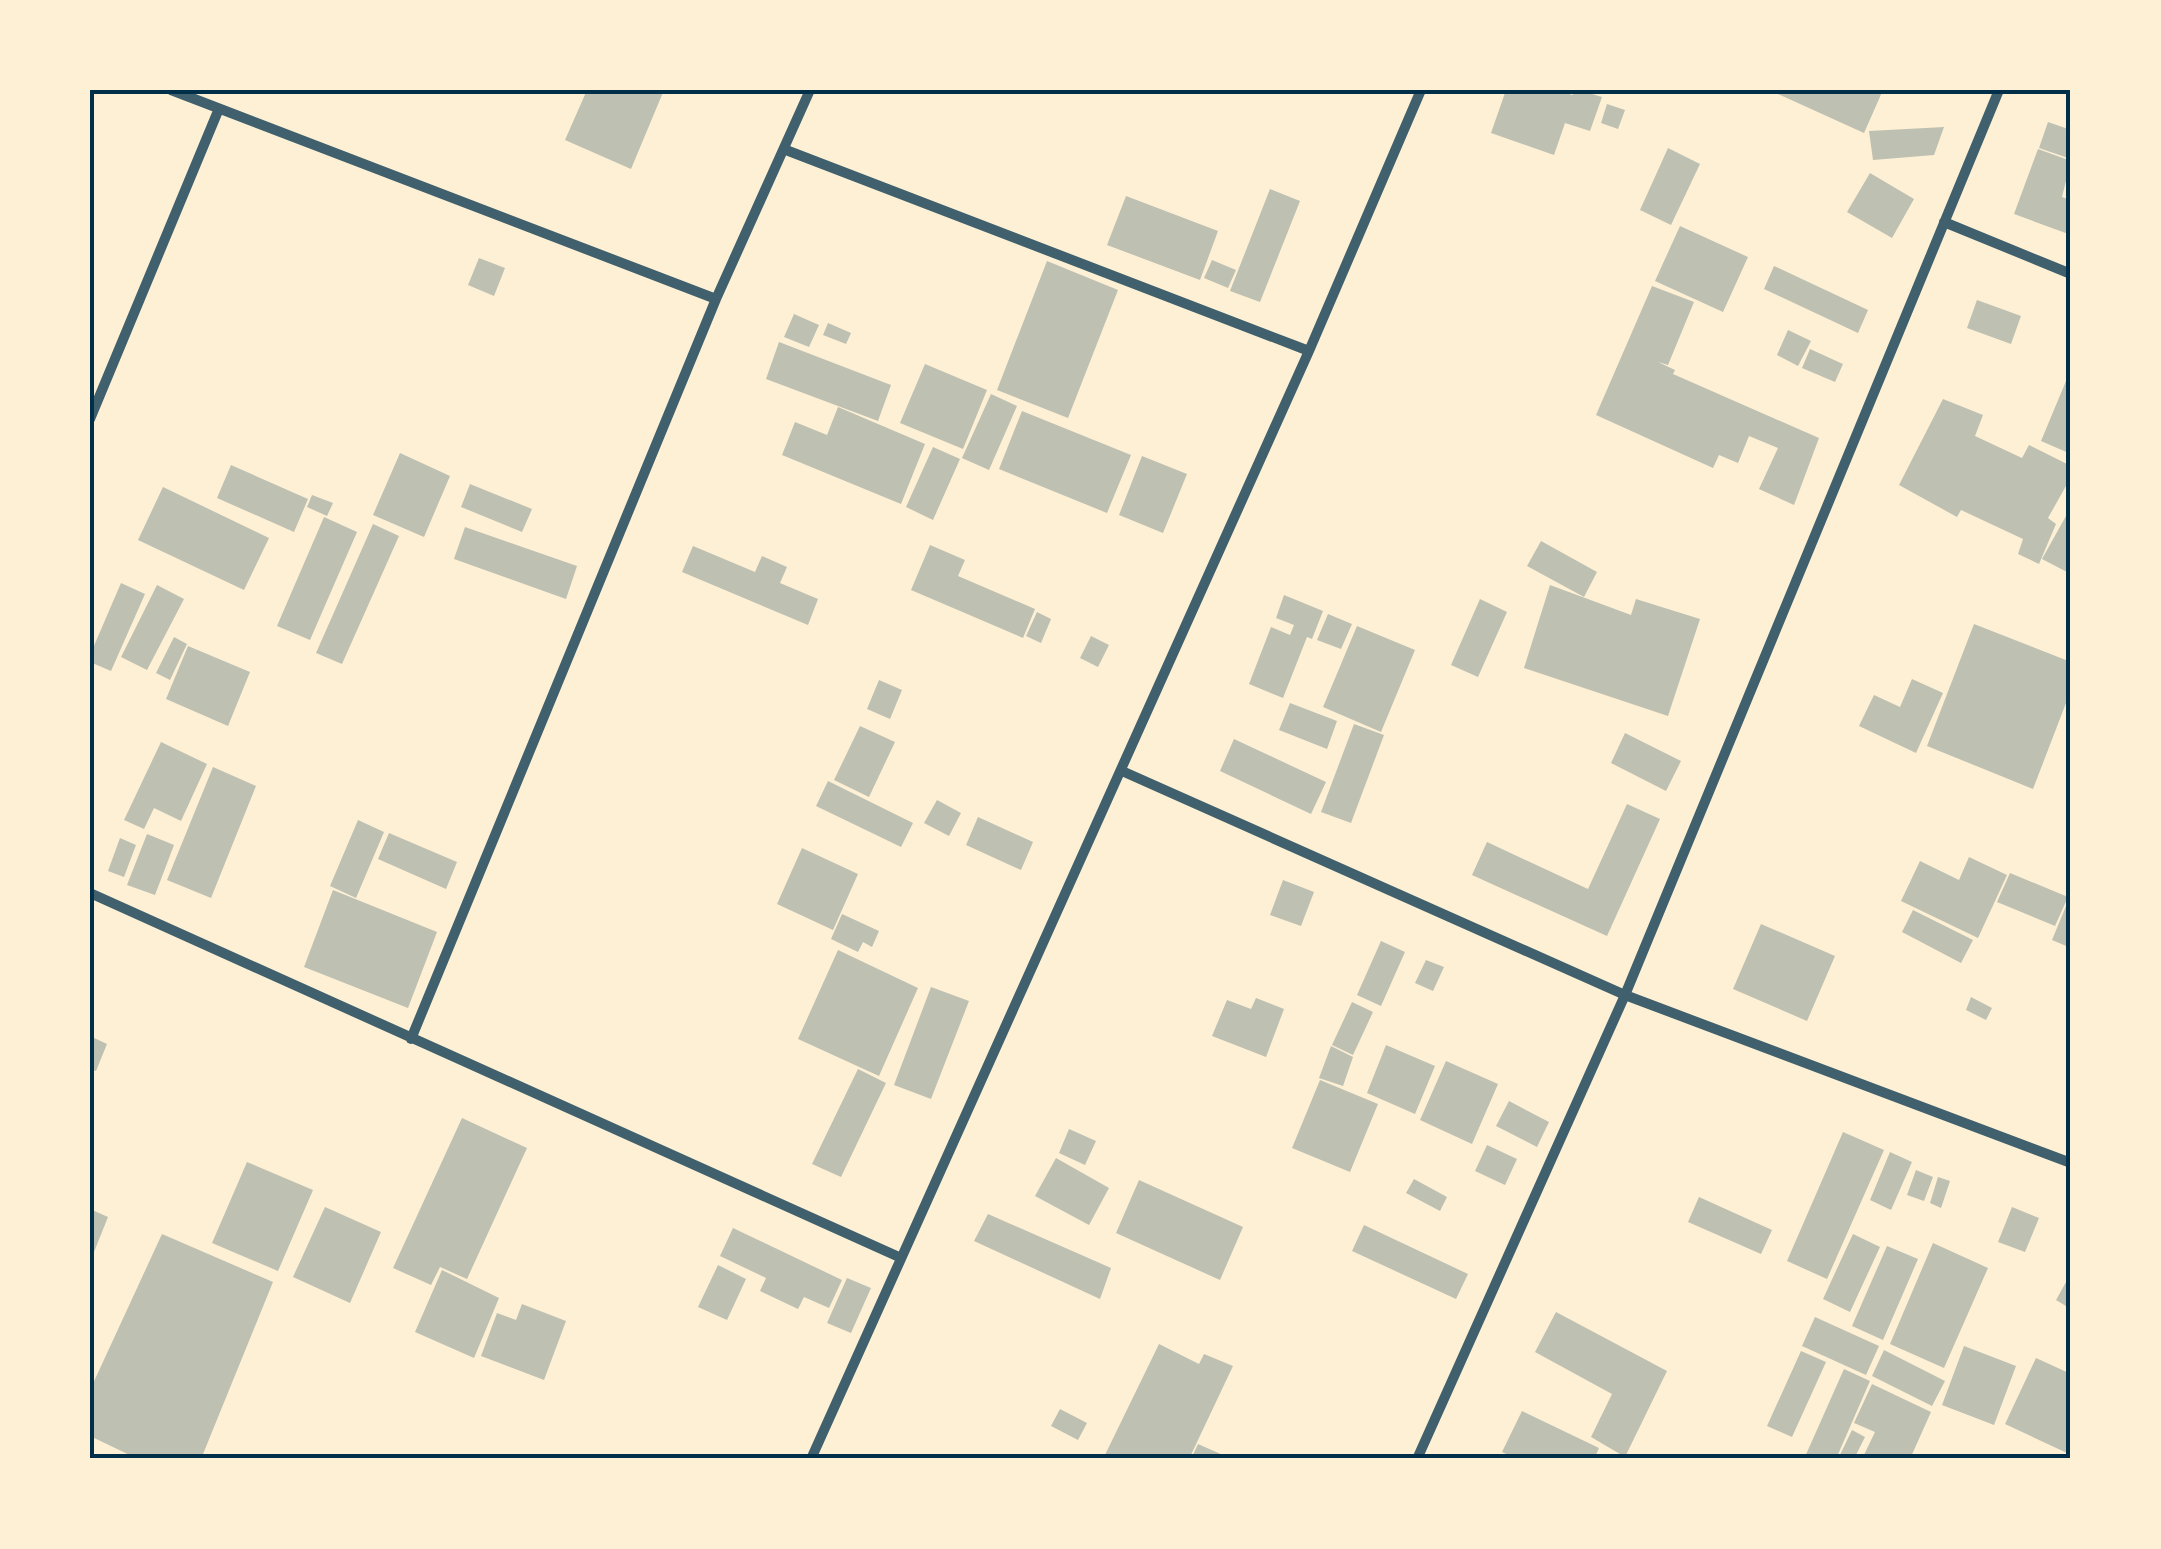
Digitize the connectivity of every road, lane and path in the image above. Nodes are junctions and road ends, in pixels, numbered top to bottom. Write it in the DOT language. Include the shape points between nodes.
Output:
graph roads {
  1 [pos="171,90"];
  2 [pos="810,90"];
  3 [pos="1421,90"];
  4 [pos="1999,90"];
  5 [pos="218,111"];
  6 [pos="786,150"];
  7 [pos="1944,222"];
  8 [pos="2071,274"];
  9 [pos="716,300"];
  10 [pos="1310,351"];
  11 [pos="90,419"];
  12 [pos="1122,771"];
  13 [pos="90,893"];
  14 [pos="1625,995"];
  15 [pos="412,1040"];
  16 [pos="2071,1163"];
  17 [pos="899,1257"];
  18 [pos="1419,1456"];
  19 [pos="811,1459"];
  20 [pos="1435,1459"];
  1 -- 5 [label="street"];
  2 -- 6 [label="street"];
  3 -- 10 [label="street"];
  4 -- 7 [label="street"];
  5 -- 9 [label="street"];
  5 -- 11 [label="street"];
  6 -- 9 [label="street"];
  6 -- 10 [label="street"];
  7 -- 8 [label="street"];
  7 -- 14 [label="street"];
  9 -- 15 [label="street"];
  10 -- 12 [label="street"];
  12 -- 14 [label="street"];
  12 -- 17 [label="street"];
  13 -- 15 [label="street"];
  14 -- 16 [label="street"];
  14 -- 18 [label="street"];
  15 -- 17 [label="street"];
  17 -- 19 [label="street"];
  18 -- 20 [label="street"];
}
